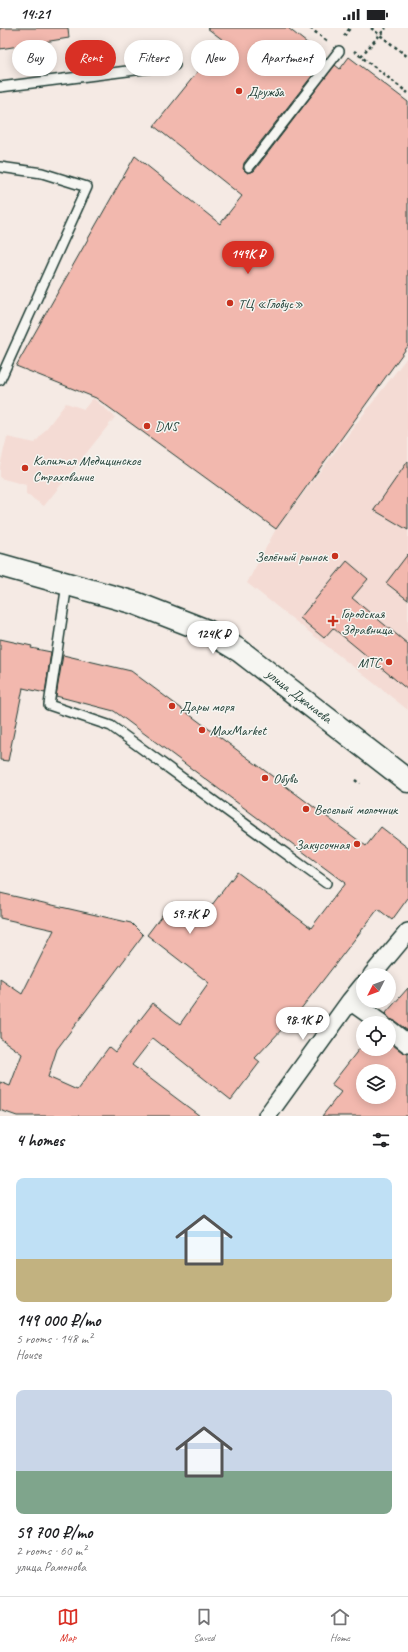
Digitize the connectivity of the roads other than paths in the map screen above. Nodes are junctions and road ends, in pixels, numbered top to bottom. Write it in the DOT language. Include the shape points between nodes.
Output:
graph roads {
  1 [pos="340,51"];
  2 [pos="124,71"];
  3 [pos="0,86"];
  4 [pos="0,167"];
  5 [pos="249,167"];
  6 [pos="0,380"];
  7 [pos="0,565"];
  8 [pos="67,584"];
  9 [pos="408,781"];
  10 [pos="326,883"];
  11 [pos="408,932"];
  12 [pos="378,968"];
  13 [pos="356,994"];
  14 [pos="350,1001"];
  15 [pos="371,1016"];
  16 [pos="396,1035"];
  17 [pos="408,1044"];
  18 [pos="267,1116"];
  1 -- 5 [label="lane"];
  2 -- 3 [label="lane"];
  4 -- 6 [label="lane" via="42,173 87,187"];
  7 -- 8 [label="street, улица Джанаева"];
  8 -- 9 [label="street, улица Джанаева" via="135,603 207,631 240,652"];
  8 -- 10 [label="lane" via="49,704 111,726"];
  11 -- 12 [label="street"];
  13 -- 14 [label="street"];
  14 -- 15 [label="street"];
  14 -- 18 [label="street"];
  16 -- 17 [label="street"];
}
